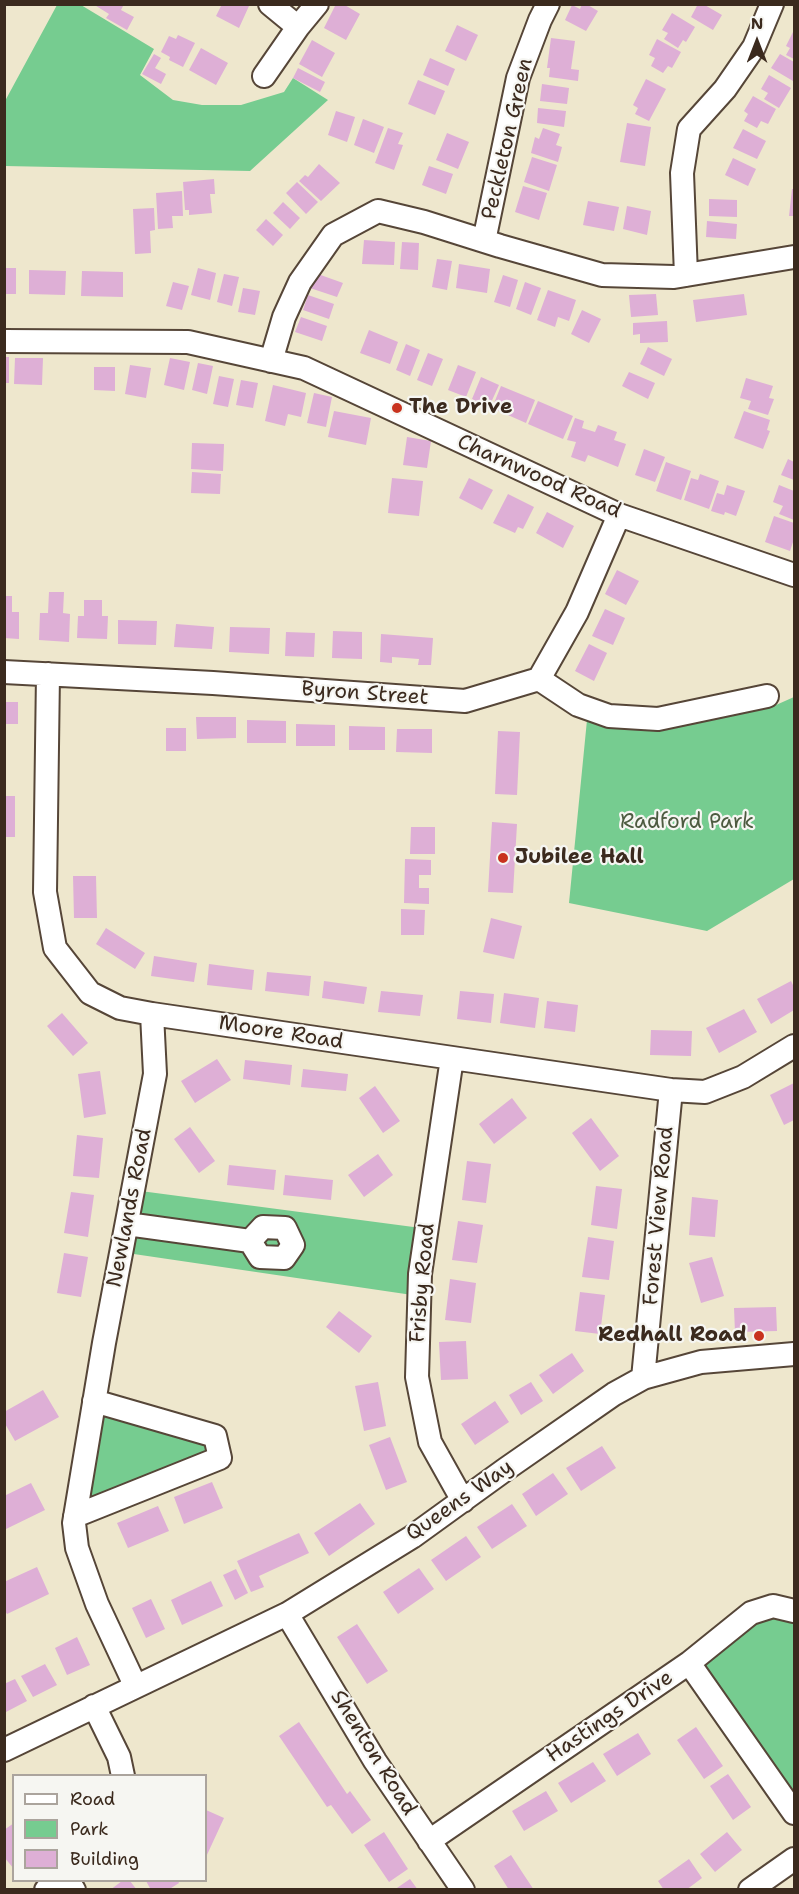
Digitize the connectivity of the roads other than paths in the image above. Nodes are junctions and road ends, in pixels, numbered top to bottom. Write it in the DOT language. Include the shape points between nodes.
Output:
graph roads {
  1 [pos="270,4"];
  2 [pos="317,4"];
  3 [pos="548,4"];
  4 [pos="772,4"];
  5 [pos="298,27"];
  6 [pos="264,76"];
  7 [pos="484,241"];
  8 [pos="795,257"];
  9 [pos="686,275"];
  10 [pos="4,341"];
  11 [pos="271,361"];
  12 [pos="620,515"];
  13 [pos="795,575"];
  14 [pos="4,672"];
  15 [pos="48,674"];
  16 [pos="539,679"];
  17 [pos="767,696"];
  18 [pos="152,1014"];
  19 [pos="795,1046"];
  20 [pos="452,1058"];
  21 [pos="671,1090"];
  22 [pos="127,1224"];
  23 [pos="250,1241"];
  24 [pos="795,1354"];
  25 [pos="643,1378"];
  26 [pos="94,1401"];
  27 [pos="463,1501"];
  28 [pos="75,1516"];
  29 [pos="795,1611"];
  30 [pos="287,1614"];
  31 [pos="689,1663"];
  32 [pos="135,1685"];
  33 [pos="94,1706"];
  34 [pos="4,1750"];
  35 [pos="123,1774"];
  36 [pos="795,1813"];
  37 [pos="429,1841"];
  38 [pos="795,1859"];
  39 [pos="463,1890"];
  40 [pos="750,1890"];
  1 -- 5 [label="street"];
  2 -- 5 [label="street"];
  3 -- 7 [label="street, Peckleton Green" via="518,78"];
  4 -- 9 [label="street" via="754,47 725,89 689,129 682,173"];
  5 -- 6 [label="street"];
  7 -- 9 [label="street" via="602,275"];
  7 -- 11 [label="street" via="378,211 333,235 300,282"];
  8 -- 9 [label="street"];
  10 -- 11 [label="street, Charnwood Road" via="188,342"];
  11 -- 12 [label="street, Charnwood Road" via="304,368"];
  12 -- 13 [label="street, Charnwood Road"];
  12 -- 16 [label="street" via="577,612"];
  14 -- 15 [label="street, Byron Street"];
  15 -- 16 [label="street, Byron Street" via="465,701"];
  15 -- 18 [label="street, Moore Road" via="45,892 55,948 90,993 120,1008"];
  16 -- 17 [label="street" via="578,705 614,717 658,719"];
  18 -- 20 [label="street, Moore Road"];
  18 -- 22 [label="street, Newlands Road" via="154,1074"];
  19 -- 21 [label="street, Moore Road" via="743,1077 705,1092"];
  20 -- 21 [label="street, Moore Road"];
  20 -- 27 [label="street, Frisby Road" via="420,1274 417,1377 430,1442"];
  21 -- 25 [label="street, Forest View Road"];
  22 -- 23 [label="street"];
  22 -- 26 [label="street, Newlands Road"];
  24 -- 25 [label="street, Queens Way" via="701,1362"];
  25 -- 27 [label="street, Queens Way" via="614,1394"];
  26 -- 28 [label="street, Newlands Road"];
  26 -- 28 [label="street" via="215,1436 220,1458"];
  27 -- 30 [label="street, Queens Way"];
  28 -- 32 [label="street, Newlands Road" via="77,1548 97,1604"];
  29 -- 31 [label="street, Hastings Drive" via="773,1606 751,1612"];
  30 -- 32 [label="street, Queens Way"];
  30 -- 37 [label="street, Shenton Road" via="375,1761"];
  31 -- 36 [label="street"];
  31 -- 37 [label="street, Hastings Drive"];
  32 -- 33 [label="street, Queens Way"];
  33 -- 34 [label="street, Queens Way"];
  33 -- 35 [label="street" via="119,1757"];
  37 -- 39 [label="street, Shenton Road"];
  38 -- 40 [label="street"];
}
